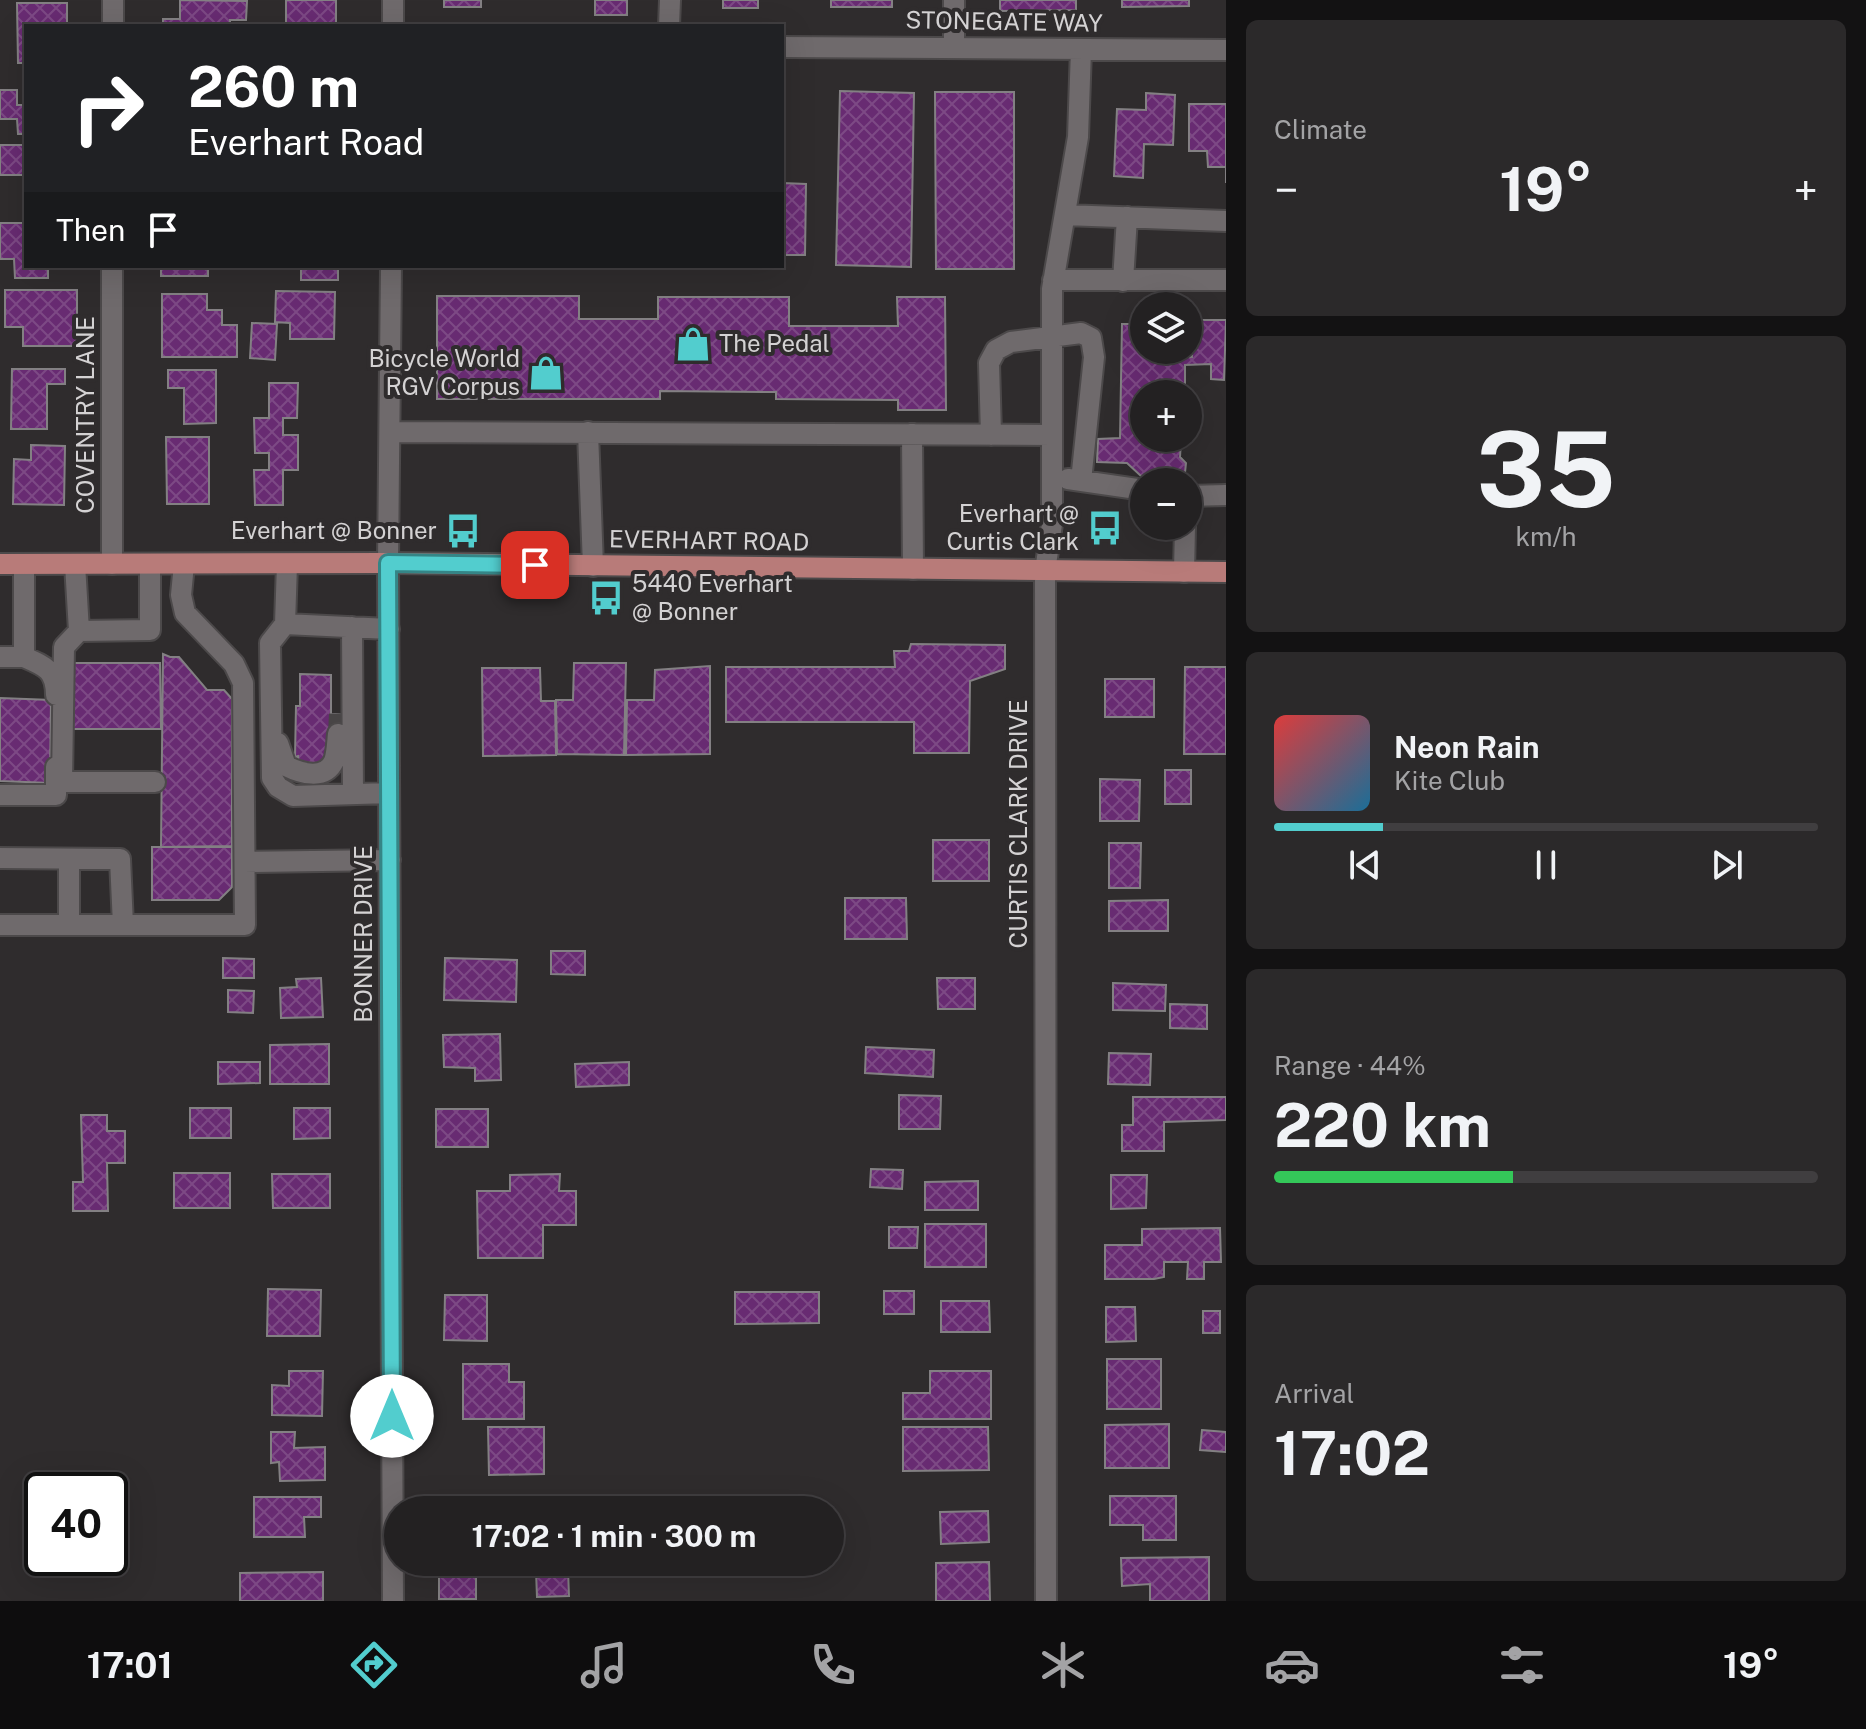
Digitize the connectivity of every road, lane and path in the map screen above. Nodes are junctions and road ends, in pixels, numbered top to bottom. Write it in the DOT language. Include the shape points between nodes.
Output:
graph roads {
  1 [pos="113,0"];
  2 [pos="393,0"];
  3 [pos="670,0"];
  4 [pos="954,0"];
  5 [pos="113,24"];
  6 [pos="393,24"];
  7 [pos="669,24"];
  8 [pos="784,47"];
  9 [pos="954,47"];
  10 [pos="1081,49"];
  11 [pos="1226,50"];
  12 [pos="1065,215"];
  13 [pos="1127,217"];
  14 [pos="1226,221"];
  15 [pos="112,268"];
  16 [pos="391,268"];
  17 [pos="1053,280"];
  18 [pos="1226,280"];
  19 [pos="1123,281"];
  20 [pos="1052,337"];
  21 [pos="390,432"];
  22 [pos="588,432"];
  23 [pos="912,434"];
  24 [pos="991,435"];
  25 [pos="1052,435"];
  26 [pos="1052,477"];
  27 [pos="1081,481"];
  28 [pos="1130,488"];
  29 [pos="1226,495"];
  30 [pos="1202,496"];
  31 [pos="1185,540"];
  32 [pos="388,563"];
  33 [pos="0,564"];
  34 [pos="24,564"];
  35 [pos="75,564"];
  36 [pos="112,564"];
  37 [pos="150,564"];
  38 [pos="184,564"];
  39 [pos="287,564"];
  40 [pos="593,566"];
  41 [pos="913,569"];
  42 [pos="1045,571"];
  43 [pos="1184,572"];
  44 [pos="1226,572"];
  45 [pos="285,624"];
  46 [pos="352,627"];
  47 [pos="389,629"];
  48 [pos="79,631"];
  49 [pos="0,657"];
  50 [pos="24,657"];
  51 [pos="352,661"];
  52 [pos="272,724"];
  53 [pos="155,782"];
  54 [pos="389,793"];
  55 [pos="353,794"];
  56 [pos="0,795"];
  57 [pos="0,858"];
  58 [pos="69,859"];
  59 [pos="390,860"];
  60 [pos="245,862"];
  61 [pos="0,925"];
  62 [pos="69,925"];
  63 [pos="123,925"];
  64 [pos="393,1601"];
  65 [pos="1046,1601"];
  1 -- 5 [label="street"];
  2 -- 6 [label="street"];
  3 -- 7 [label="street"];
  4 -- 9 [label="street"];
  8 -- 9 [label="street, STONEGATE WAY"];
  9 -- 10 [label="street, STONEGATE WAY"];
  10 -- 11 [label="street, STONEGATE WAY"];
  10 -- 12 [label="street, CURTIS CLARK DRIVE" via="1078,137"];
  12 -- 13 [label="street"];
  12 -- 17 [label="street, CURTIS CLARK DRIVE"];
  13 -- 14 [label="street"];
  13 -- 19 [label="street"];
  15 -- 36 [label="street, COVENTRY LANE"];
  16 -- 21 [label="street, BONNER DRIVE"];
  17 -- 19 [label="street"];
  17 -- 20 [label="street, CURTIS CLARK DRIVE"];
  18 -- 19 [label="street"];
  20 -- 24 [label="street" via="1011,342 996,350 989,363"];
  20 -- 25 [label="street, CURTIS CLARK DRIVE"];
  20 -- 27 [label="street" via="1081,333 1091,338 1094,357"];
  21 -- 22 [label="street"];
  21 -- 32 [label="street, BONNER DRIVE"];
  22 -- 23 [label="street"];
  22 -- 40 [label="street"];
  23 -- 24 [label="street"];
  23 -- 41 [label="street"];
  24 -- 25 [label="street"];
  25 -- 26 [label="street, CURTIS CLARK DRIVE"];
  26 -- 27 [label="street"];
  26 -- 42 [label="street, CURTIS CLARK DRIVE"];
  27 -- 28 [label="street"];
  29 -- 30 [label="street"];
  31 -- 43 [label="street"];
  32 -- 39 [label="main road, EVERHART ROAD"];
  32 -- 40 [label="main road, EVERHART ROAD"];
  32 -- 47 [label="street, BONNER DRIVE"];
  33 -- 34 [label="main road, EVERHART ROAD"];
  34 -- 35 [label="main road, EVERHART ROAD"];
  34 -- 50 [label="street"];
  35 -- 36 [label="main road, EVERHART ROAD"];
  35 -- 48 [label="street"];
  36 -- 37 [label="main road, EVERHART ROAD"];
  37 -- 38 [label="main road, EVERHART ROAD"];
  37 -- 48 [label="street" via="150,630"];
  38 -- 39 [label="main road, EVERHART ROAD"];
  38 -- 60 [label="street" via="185,613 234,664 243,683"];
  39 -- 45 [label="street"];
  40 -- 41 [label="main road, EVERHART ROAD"];
  41 -- 42 [label="main road, EVERHART ROAD"];
  42 -- 43 [label="main road, EVERHART ROAD"];
  42 -- 65 [label="street, CURTIS CLARK DRIVE"];
  43 -- 44 [label="main road, EVERHART ROAD"];
  45 -- 46 [label="street"];
  45 -- 52 [label="street" via="270,643"];
  46 -- 47 [label="street"];
  46 -- 51 [label="street"];
  47 -- 54 [label="street, BONNER DRIVE"];
  48 -- 53 [label="street" via="64,647 62,782"];
  49 -- 50 [label="street"];
  50 -- 56 [label="street" via="48,668 56,685 56,795"];
  51 -- 52 [label="street" via="339,691 330,766 320,773 299,773 286,766"];
  51 -- 55 [label="street"];
  52 -- 55 [label="street" via="272,778 278,787 293,796"];
  54 -- 55 [label="street"];
  54 -- 59 [label="street, BONNER DRIVE"];
  57 -- 58 [label="street"];
  58 -- 62 [label="street"];
  58 -- 63 [label="street" via="120,859"];
  59 -- 60 [label="street"];
  59 -- 64 [label="street, BONNER DRIVE"];
  60 -- 63 [label="street" via="245,925"];
  61 -- 62 [label="street"];
  62 -- 63 [label="street"];
}
